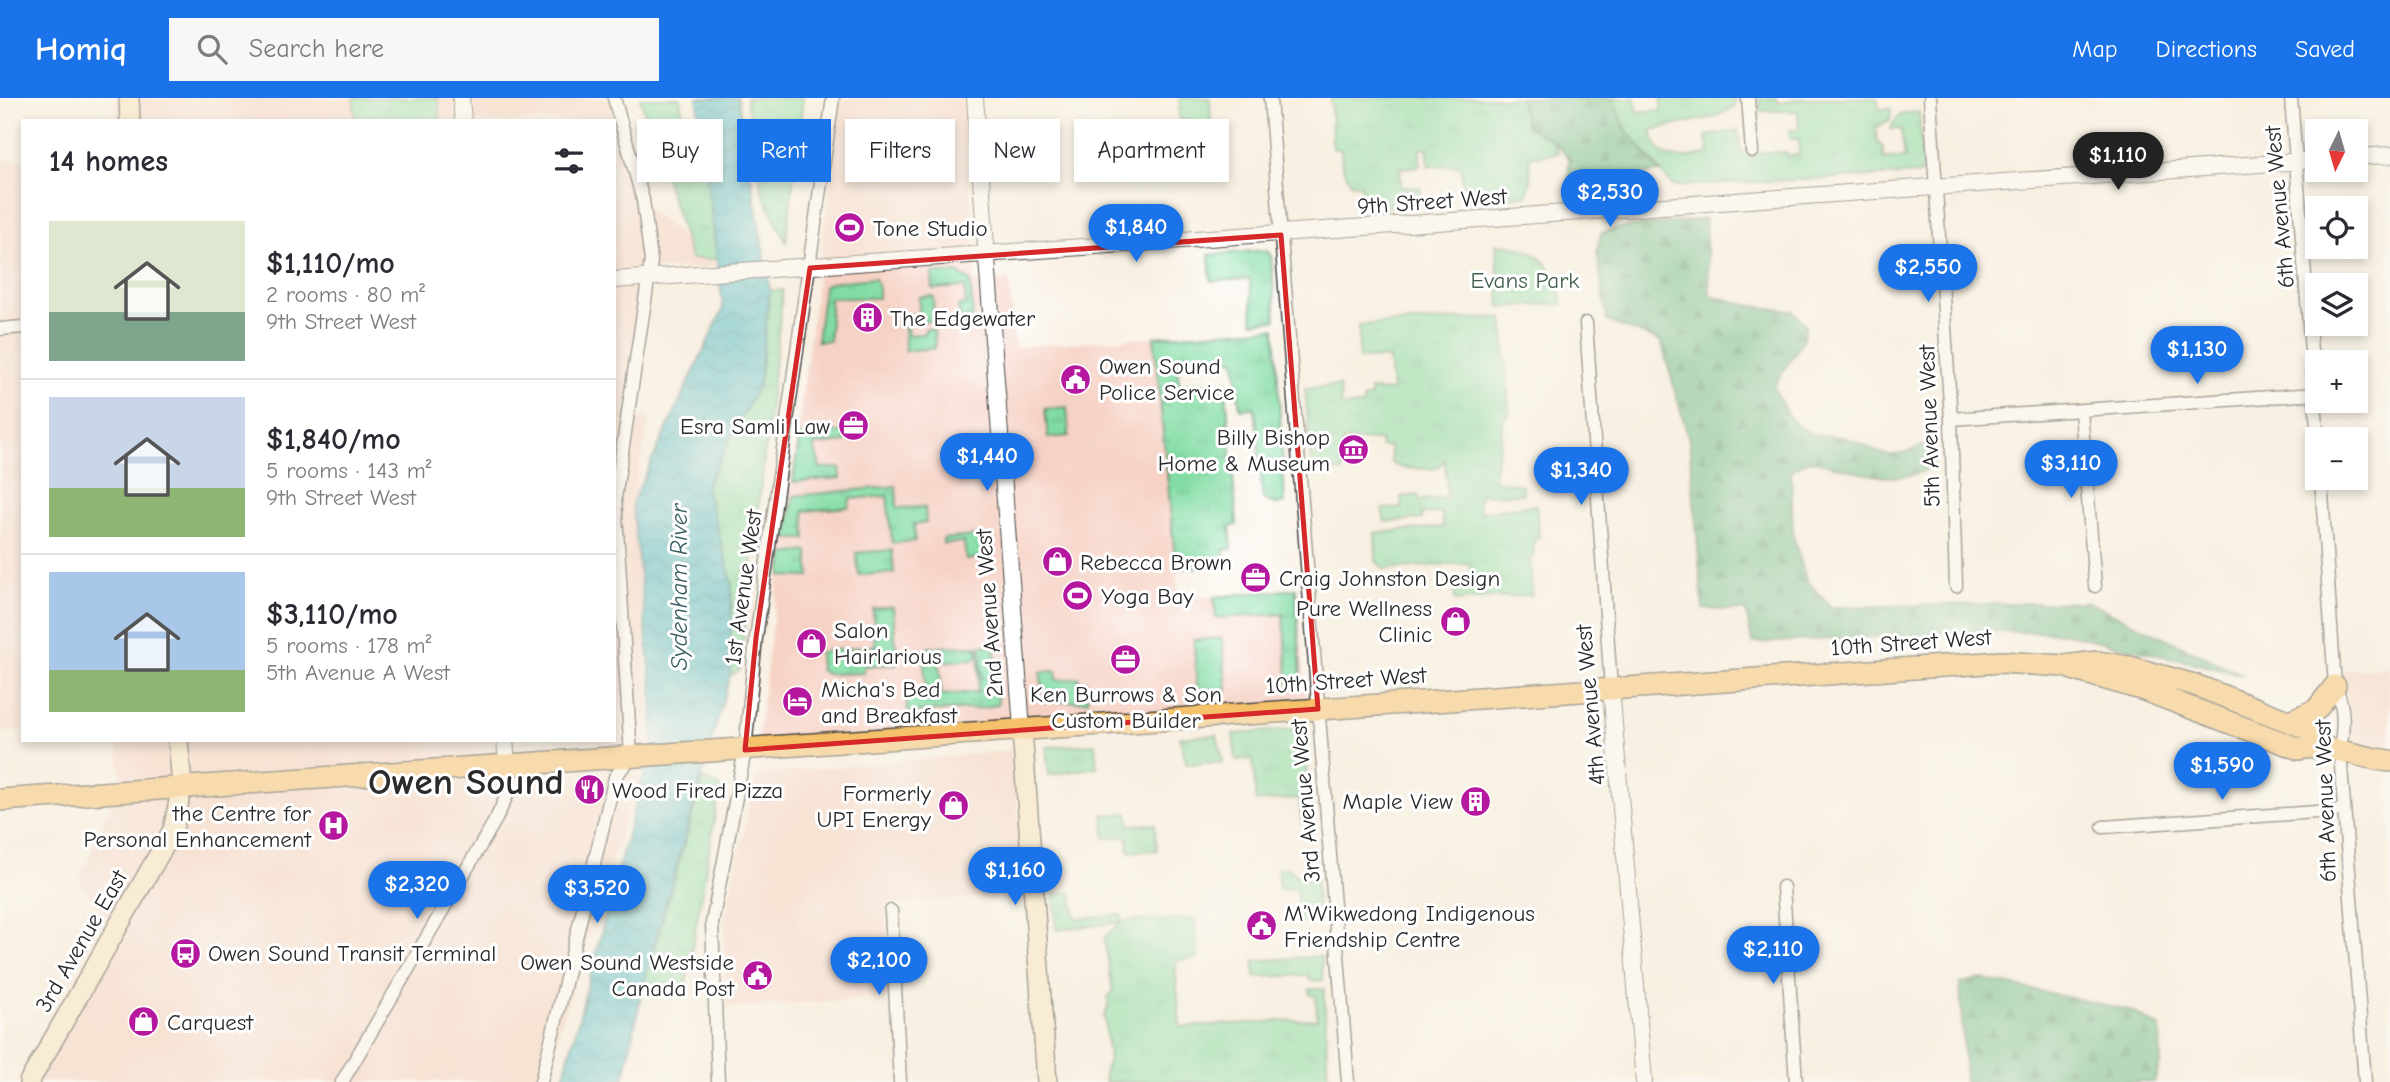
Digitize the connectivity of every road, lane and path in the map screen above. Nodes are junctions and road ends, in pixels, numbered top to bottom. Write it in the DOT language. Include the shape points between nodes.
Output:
graph roads {
  1 [pos="129,98"];
  2 [pos="461,98"];
  3 [pos="614,98"];
  4 [pos="833,98"];
  5 [pos="975,98"];
  6 [pos="1270,98"];
  7 [pos="1748,98"];
  8 [pos="1930,98"];
  9 [pos="2291,98"];
  10 [pos="130,119"];
  11 [pos="463,119"];
  12 [pos="1752,151"];
  13 [pos="2390,155"];
  14 [pos="2368,156"];
  15 [pos="2296,161"];
  16 [pos="2305,161"];
  17 [pos="1937,186"];
  18 [pos="1281,235"];
  19 [pos="988,255"];
  20 [pos="810,268"];
  21 [pos="650,277"];
  22 [pos="616,281"];
  23 [pos="1586,323"];
  24 [pos="21,327"];
  25 [pos="0,329"];
  26 [pos="2311,350"];
  27 [pos="2305,395"];
  28 [pos="2081,411"];
  29 [pos="1951,419"];
  30 [pos="2322,490"];
  31 [pos="616,492"];
  32 [pos="616,514"];
  33 [pos="1956,586"];
  34 [pos="2095,586"];
  35 [pos="2064,666"];
  36 [pos="2335,686"];
  37 [pos="1611,688"];
  38 [pos="1318,709"];
  39 [pos="2289,721"];
  40 [pos="1022,729"];
  41 [pos="178,742"];
  42 [pos="505,742"];
  43 [pos="2319,745"];
  44 [pos="745,750"];
  45 [pos="2340,753"];
  46 [pos="631,757"];
  47 [pos="2390,761"];
  48 [pos="507,763"];
  49 [pos="182,786"];
  50 [pos="0,800"];
  51 [pos="2344,810"];
  52 [pos="2103,827"];
  53 [pos="1783,887"];
  54 [pos="891,911"];
  55 [pos="29,1082"];
  56 [pos="342,1082"];
  57 [pos="541,1082"];
  58 [pos="718,1082"];
  59 [pos="900,1082"];
  60 [pos="1046,1082"];
  61 [pos="1348,1082"];
  62 [pos="1644,1082"];
  63 [pos="1796,1082"];
  64 [pos="2365,1082"];
  1 -- 10 [label="main road"];
  2 -- 11 [label="street"];
  3 -- 21 [label="street" via="643,200"];
  4 -- 20 [label="street, 1st Avenue West"];
  5 -- 19 [label="street, 2nd Avenue West"];
  6 -- 18 [label="street, 3rd Avenue West"];
  7 -- 12 [label="street"];
  8 -- 17 [label="street, 5th Avenue West"];
  9 -- 15 [label="street, 6th Avenue West"];
  13 -- 14 [label="street"];
  15 -- 16 [label="street, 9th Street West"];
  15 -- 17 [label="street, 9th Street West"];
  15 -- 26 [label="street, 6th Avenue West"];
  17 -- 18 [label="street, 9th Street West"];
  17 -- 29 [label="street, 5th Avenue West"];
  18 -- 19 [label="street, 9th Street West"];
  18 -- 38 [label="street, 3rd Avenue West"];
  19 -- 20 [label="street, 9th Street West"];
  19 -- 40 [label="street, 2nd Avenue West"];
  20 -- 21 [label="street, 9th Street West"];
  20 -- 44 [label="street, 1st Avenue West" via="756,638"];
  21 -- 22 [label="street, 9th Street West"];
  21 -- 31 [label="street"];
  23 -- 37 [label="street, 4th Avenue West"];
  24 -- 25 [label="street"];
  27 -- 28 [label="street"];
  28 -- 29 [label="street"];
  28 -- 34 [label="street"];
  29 -- 33 [label="street, 5th Avenue West"];
  30 -- 36 [label="street, 6th Avenue West"];
  32 -- 46 [label="street"];
  35 -- 37 [label="main road, 10th Street West" via="2001,662"];
  35 -- 39 [label="main road, 10th Street West" via="2098,662 2152,673"];
  35 -- 43 [label="main road, 10th Street West" via="2144,690 2300,749"];
  36 -- 39 [label="main road" via="2316,710"];
  36 -- 45 [label="street, 6th Avenue West" via="2342,699"];
  37 -- 38 [label="main road, 10th Street West"];
  37 -- 62 [label="street, 4th Avenue West"];
  38 -- 40 [label="main road, 10th Street West"];
  38 -- 61 [label="street, 3rd Avenue West"];
  39 -- 43 [label="main road, 10th Street West" via="2308,729"];
  40 -- 44 [label="main road, 10th Street West"];
  40 -- 60 [label="main road, 2nd Avenue West"];
  41 -- 49 [label="main road, 3rd Avenue East"];
  42 -- 48 [label="street"];
  43 -- 45 [label="main road, 10th Street West"];
  44 -- 46 [label="main road, 10th Street West"];
  44 -- 58 [label="street, 1st Avenue West" via="712,923"];
  45 -- 47 [label="main road, 10th Street West"];
  45 -- 51 [label="street, 6th Avenue West"];
  46 -- 48 [label="main road, 10th Street West"];
  46 -- 57 [label="street" via="615,777"];
  48 -- 49 [label="main road, 10th Street West"];
  48 -- 56 [label="street" via="509,791 496,819"];
  49 -- 50 [label="main road, 10th Street West"];
  49 -- 55 [label="main road, 3rd Avenue East" via="173,830"];
  51 -- 52 [label="street"];
  51 -- 64 [label="street, 6th Avenue West"];
  53 -- 63 [label="street"];
  54 -- 59 [label="street"];
}
